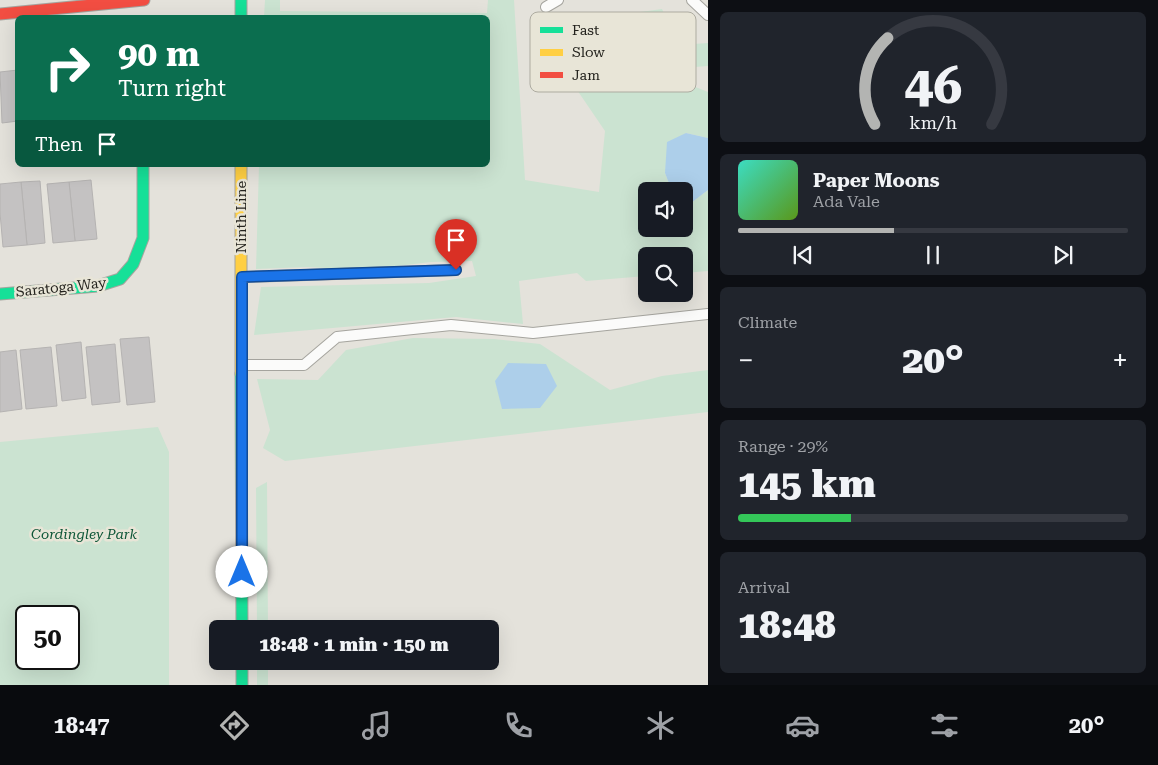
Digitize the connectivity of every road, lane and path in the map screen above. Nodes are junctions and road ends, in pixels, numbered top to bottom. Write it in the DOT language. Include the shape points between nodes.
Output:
graph roads {
  1 [pos="241,0"];
  2 [pos="558,0"];
  3 [pos="692,0"];
  4 [pos="144,1"];
  5 [pos="546,7"];
  6 [pos="0,14"];
  7 [pos="241,15"];
  8 [pos="708,15"];
  9 [pos="143,167"];
  10 [pos="241,167"];
  11 [pos="456,270"];
  12 [pos="242,277"];
  13 [pos="0,294"];
  14 [pos="708,314"];
  15 [pos="242,365"];
  16 [pos="242,620"];
  17 [pos="242,670"];
  18 [pos="242,685"];
  1 -- 7 [label="main road"];
  2 -- 5 [label="lane"];
  3 -- 8 [label="lane"];
  4 -- 6 [label="main road"];
  9 -- 13 [label="main road, Saratoga Way" via="143,238 134,264 120,279 98,286"];
  10 -- 12 [label="main road, Ninth Line"];
  11 -- 12 [label="lane"];
  12 -- 15 [label="main road, Ninth Line"];
  14 -- 15 [label="lane" via="533,333 451,325 336,336 304,366"];
  15 -- 16 [label="main road, Ninth Line"];
  17 -- 18 [label="main road"];
}
